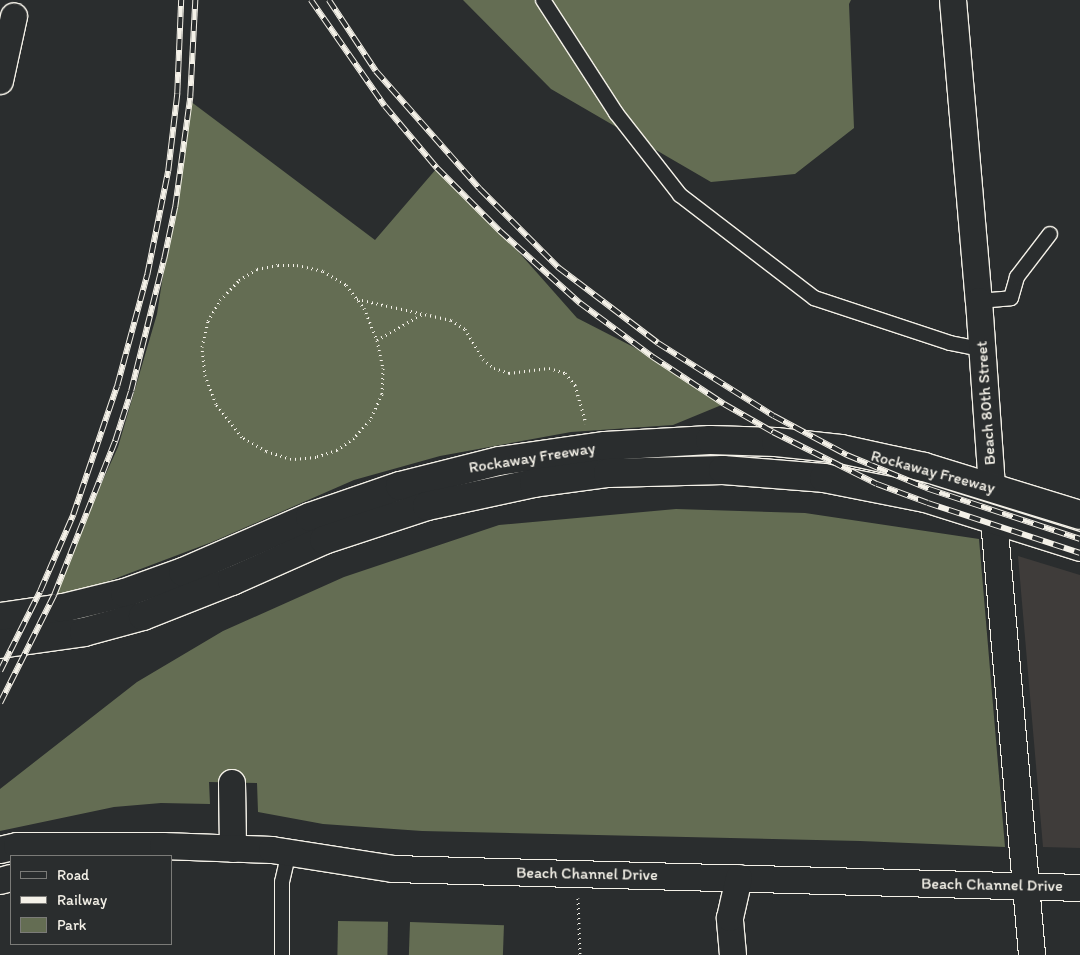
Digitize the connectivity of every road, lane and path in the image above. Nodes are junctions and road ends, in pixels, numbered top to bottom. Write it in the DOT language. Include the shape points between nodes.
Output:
graph roads {
  1 [pos="543,0"];
  2 [pos="954,0"];
  3 [pos="14,17"];
  4 [pos="0,82"];
  5 [pos="1050,234"];
  6 [pos="356,299"];
  7 [pos="979,301"];
  8 [pos="424,313"];
  9 [pos="377,340"];
  10 [pos="982,349"];
  11 [pos="587,426"];
  12 [pos="992,488"];
  13 [pos="1080,515"];
  14 [pos="994,520"];
  15 [pos="1080,547"];
  16 [pos="0,617"];
  17 [pos="0,644"];
  18 [pos="232,783"];
  19 [pos="96,847"];
  20 [pos="233,849"];
  21 [pos="0,850"];
  22 [pos="289,852"];
  23 [pos="74,855"];
  24 [pos="577,874"];
  25 [pos="739,878"];
  26 [pos="1026,887"];
  27 [pos="1080,888"];
  28 [pos="282,955"];
  29 [pos="580,955"];
  30 [pos="733,955"];
  31 [pos="1032,955"];
  1 -- 10 [label="lane" via="616,113 680,195 814,298 950,344"];
  2 -- 7 [label="street, Beach 80th Street"];
  3 -- 4 [label="street"];
  5 -- 7 [label="lane" via="1017,277 1012,298"];
  6 -- 8 [label="path"];
  6 -- 9 [label="path" via="364,308"];
  6 -- 9 [label="path" via="346,286 323,271 297,264 257,269 239,280 220,300 208,321 202,348 204,376 216,404 242,437 266,451 291,459 316,457 337,450 354,438 370,420 382,394 383,368"];
  7 -- 10 [label="street, Beach 80th Street"];
  8 -- 9 [label="path"];
  8 -- 11 [label="path" via="451,320 465,329 483,359 494,368 509,373 549,368 565,373 575,385"];
  10 -- 12 [label="street, Beach 80th Street"];
  12 -- 13 [label="main road, Rockaway Freeway"];
  12 -- 14 [label="lane, Beach 80th Street"];
  12 -- 16 [label="main road, Rockaway Freeway" via="896,459 809,444 677,440 569,450 499,461 400,486 310,517 183,572 125,593 63,608"];
  14 -- 15 [label="main road, Rockaway Freeway"];
  14 -- 17 [label="main road, Rockaway Freeway" via="915,496 824,478 723,470 608,473 534,483 427,506 324,540 143,616 84,632"];
  14 -- 26 [label="street, Beach 80th Street"];
  18 -- 20 [label="street"];
  19 -- 20 [label="street, Beach Channel Drive"];
  19 -- 21 [label="street, Beach Channel Drive" via="17,846"];
  19 -- 23 [label="street, Beach Channel Drive"];
  20 -- 22 [label="street, Beach Channel Drive"];
  22 -- 24 [label="street, Beach Channel Drive" via="393,869"];
  22 -- 28 [label="lane" via="282,882"];
  24 -- 25 [label="street, Beach Channel Drive"];
  24 -- 29 [label="path"];
  25 -- 26 [label="street, Beach Channel Drive"];
  25 -- 30 [label="street" via="730,918"];
  26 -- 27 [label="street, Beach Channel Drive"];
  26 -- 31 [label="street, Beach 80th Street"];
}
